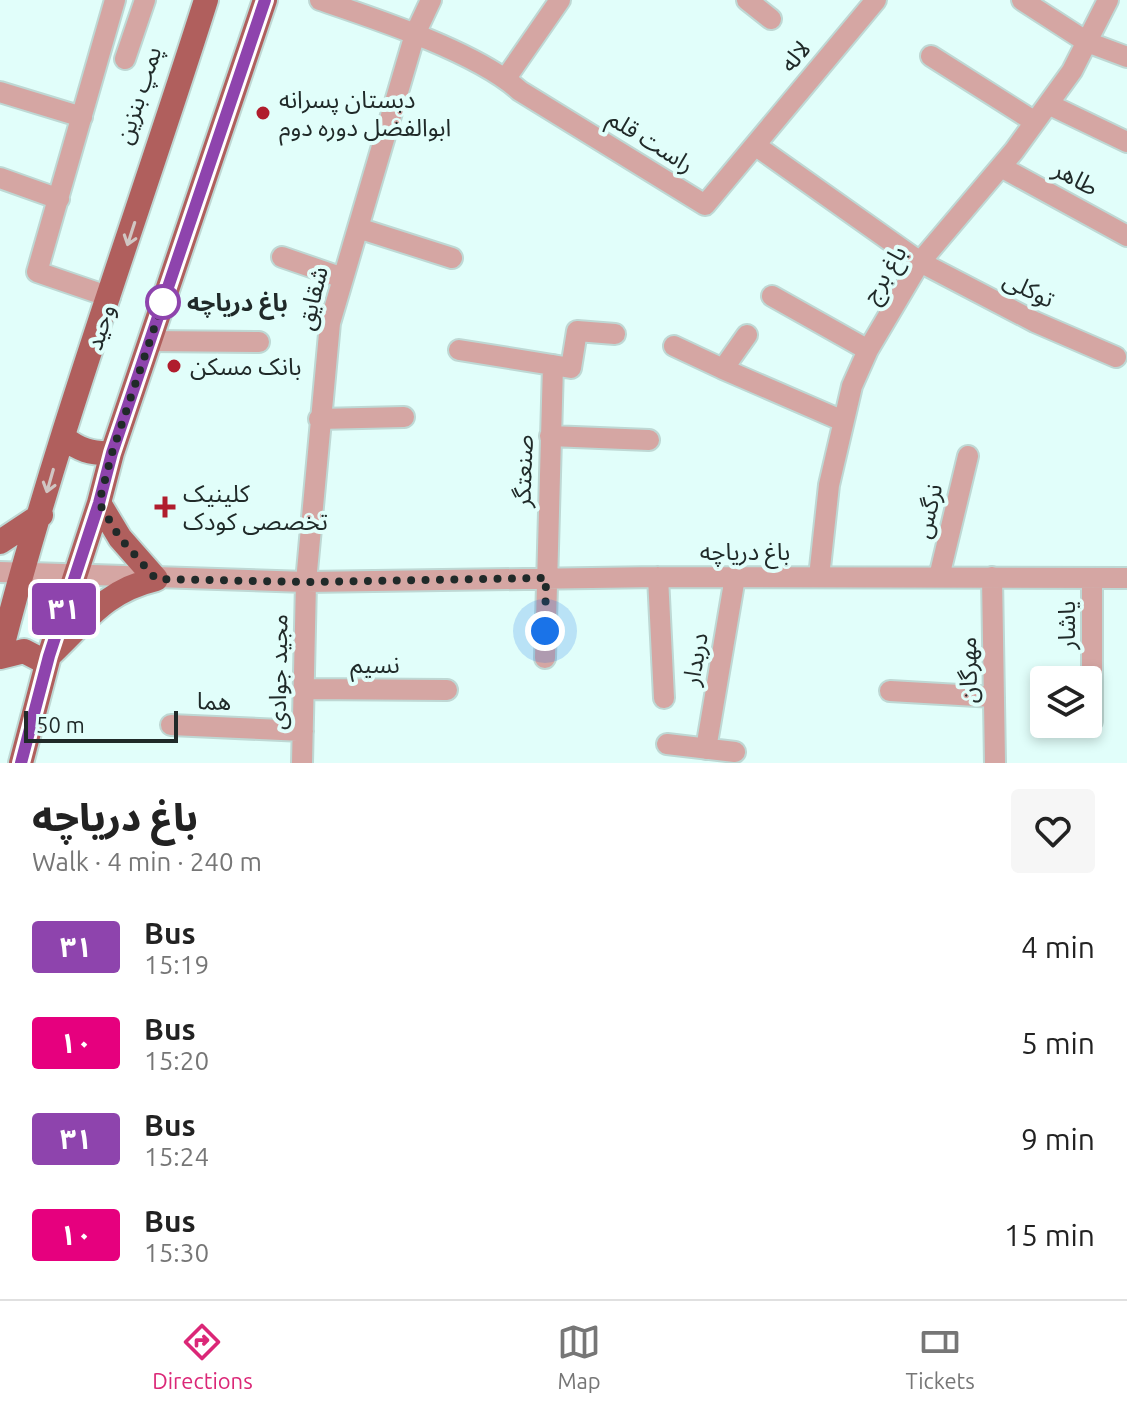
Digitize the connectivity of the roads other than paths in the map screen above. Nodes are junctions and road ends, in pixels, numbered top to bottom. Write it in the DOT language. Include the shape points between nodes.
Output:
graph roads {
  1 [pos="115,0"];
  2 [pos="145,0"];
  3 [pos="206,0"];
  4 [pos="265,0"];
  5 [pos="320,0"];
  6 [pos="431,0"];
  7 [pos="560,0"];
  8 [pos="876,0"];
  9 [pos="1022,0"];
  10 [pos="1108,0"];
  11 [pos="415,34"];
  12 [pos="1087,42"];
  13 [pos="931,56"];
  14 [pos="1127,57"];
  15 [pos="125,59"];
  16 [pos="506,78"];
  17 [pos="0,92"];
  18 [pos="1048,104"];
  19 [pos="82,117"];
  20 [pos="1035,122"];
  21 [pos="1127,142"];
  22 [pos="755,145"];
  23 [pos="1001,167"];
  24 [pos="0,178"];
  25 [pos="59,199"];
  26 [pos="358,228"];
  27 [pos="1127,236"];
  28 [pos="282,257"];
  29 [pos="452,258"];
  30 [pos="920,262"];
  31 [pos="343,278"];
  32 [pos="772,296"];
  33 [pos="110,297"];
  34 [pos="615,334"];
  35 [pos="747,335"];
  36 [pos="149,341"];
  37 [pos="259,342"];
  38 [pos="674,346"];
  39 [pos="459,350"];
  40 [pos="868,350"];
  41 [pos="1116,357"];
  42 [pos="553,365"];
  43 [pos="723,369"];
  44 [pos="404,417"];
  45 [pos="319,419"];
  46 [pos="843,421"];
  47 [pos="550,436"];
  48 [pos="63,437"];
  49 [pos="649,440"];
  50 [pos="112,453"];
  51 [pos="968,456"];
  52 [pos="99,503"];
  53 [pos="41,515"];
  54 [pos="0,542"];
  55 [pos="10,572"];
  56 [pos="75,575"];
  57 [pos="658,577"];
  58 [pos="735,577"];
  59 [pos="819,577"];
  60 [pos="939,577"];
  61 [pos="992,577"];
  62 [pos="546,578"];
  63 [pos="1092,578"];
  64 [pos="1127,578"];
  65 [pos="156,579"];
  66 [pos="306,582"];
  67 [pos="0,656"];
  68 [pos="545,658"];
  69 [pos="48,659"];
  70 [pos="1092,666"];
  71 [pos="304,689"];
  72 [pos="447,690"];
  73 [pos="890,691"];
  74 [pos="994,697"];
  75 [pos="664,698"];
  76 [pos="171,725"];
  77 [pos="303,731"];
  78 [pos="667,744"];
  79 [pos="706,749"];
  80 [pos="735,752"];
  81 [pos="21,763"];
  82 [pos="302,763"];
  83 [pos="995,763"];
  1 -- 19 [label="street"];
  2 -- 15 [label="street"];
  3 -- 33 [label="main road, وحید, one-way"];
  4 -- 36 [label="main road"];
  5 -- 11 [label="street, راست قلم"];
  6 -- 11 [label="street, شقایق"];
  7 -- 16 [label="street"];
  8 -- 22 [label="street, لاله"];
  9 -- 12 [label="street"];
  10 -- 12 [label="street, باغ برج"];
  11 -- 16 [label="street, راست قلم"];
  11 -- 26 [label="street, شقایق"];
  12 -- 14 [label="street"];
  12 -- 18 [label="street, باغ برج"];
  13 -- 20 [label="street"];
  16 -- 22 [label="street, راست قلم" via="705,205"];
  17 -- 19 [label="street"];
  18 -- 20 [label="street, باغ برج"];
  18 -- 21 [label="street"];
  19 -- 25 [label="street"];
  20 -- 23 [label="street, باغ برج"];
  22 -- 30 [label="street"];
  23 -- 27 [label="street, طاهر"];
  23 -- 30 [label="street, باغ برج"];
  24 -- 25 [label="street"];
  25 -- 33 [label="street" via="37,272"];
  26 -- 29 [label="street"];
  26 -- 31 [label="street, شقایق"];
  28 -- 31 [label="street"];
  30 -- 40 [label="street, باغ برج"];
  30 -- 41 [label="street, توکلی"];
  31 -- 45 [label="street, شقایق" via="330,323"];
  32 -- 40 [label="street"];
  33 -- 48 [label="main road, وحید"];
  34 -- 42 [label="street" via="577,331 571,368"];
  35 -- 43 [label="street"];
  36 -- 37 [label="street"];
  36 -- 50 [label="main road"];
  38 -- 43 [label="street"];
  39 -- 42 [label="street"];
  40 -- 46 [label="street, باغ برج"];
  42 -- 47 [label="street, صنعتگر"];
  43 -- 46 [label="street"];
  44 -- 45 [label="street"];
  45 -- 66 [label="street, شقایق"];
  46 -- 59 [label="street, باغ برج" via="829,485"];
  47 -- 49 [label="street"];
  47 -- 62 [label="street, صنعتگر"];
  48 -- 50 [label="main road" via="94,454"];
  48 -- 53 [label="main road, وحید, one-way"];
  50 -- 52 [label="main road"];
  51 -- 60 [label="street, نرگس"];
  52 -- 56 [label="main road"];
  52 -- 65 [label="main road" via="120,538"];
  53 -- 54 [label="main road"];
  53 -- 55 [label="main road, وحید"];
  55 -- 56 [label="street, باغ دریاچه"];
  55 -- 67 [label="main road, وحید"];
  56 -- 65 [label="street, باغ دریاچه"];
  56 -- 69 [label="main road"];
  57 -- 58 [label="street, باغ دریاچه"];
  57 -- 62 [label="street, باغ دریاچه"];
  57 -- 75 [label="street"];
  58 -- 59 [label="street, باغ دریاچه"];
  58 -- 79 [label="street, دربدار"];
  59 -- 60 [label="street, باغ دریاچه"];
  60 -- 61 [label="street, باغ دریاچه"];
  61 -- 63 [label="street, باغ دریاچه"];
  61 -- 74 [label="street, مهرگان"];
  62 -- 66 [label="street, باغ دریاچه"];
  62 -- 68 [label="street, صنعتگر"];
  63 -- 64 [label="street, باغ دریاچه"];
  63 -- 70 [label="street, یاشار"];
  65 -- 66 [label="street, باغ دریاچه"];
  65 -- 69 [label="main road" via="128,586 101,602"];
  66 -- 71 [label="street, مجید جوادی"];
  67 -- 69 [label="main road" via="24,651"];
  69 -- 81 [label="main road"];
  71 -- 72 [label="street, نسیم"];
  71 -- 77 [label="street, مجید جوادی"];
  73 -- 74 [label="street"];
  74 -- 83 [label="street, مهرگان"];
  76 -- 77 [label="street, هما"];
  77 -- 82 [label="street, مجید جوادی"];
  78 -- 79 [label="street"];
  79 -- 80 [label="street"];
}
